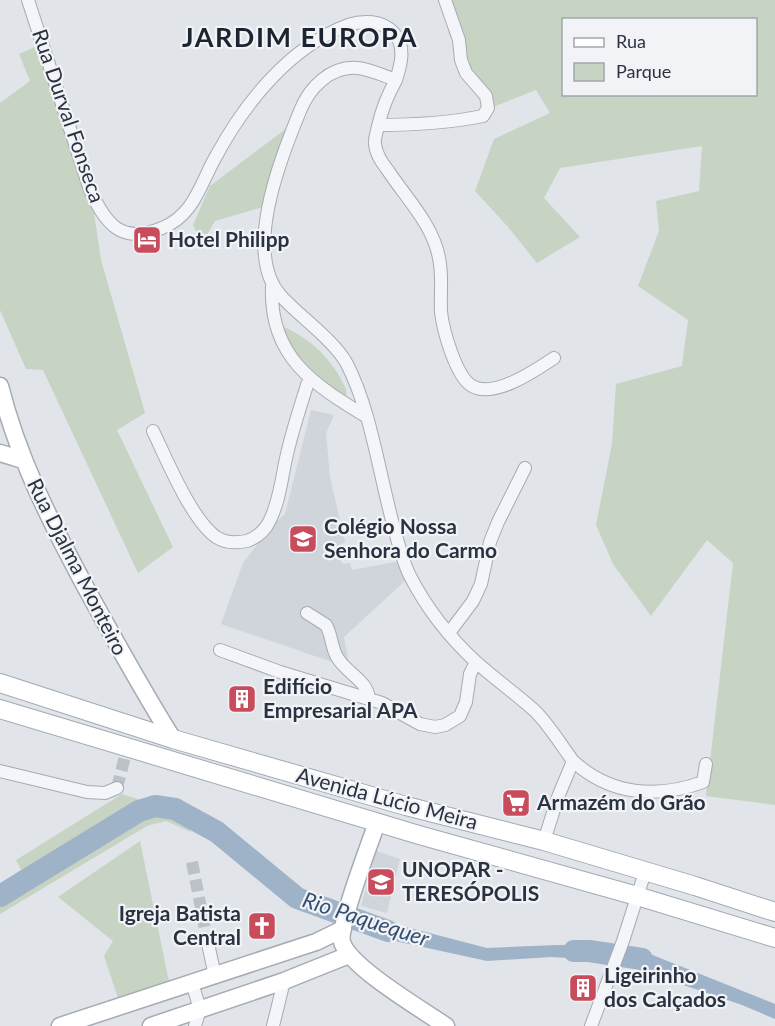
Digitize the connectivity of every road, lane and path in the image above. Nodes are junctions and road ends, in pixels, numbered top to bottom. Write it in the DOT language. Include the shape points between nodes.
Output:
graph roads {
  1 [pos="28,0"];
  2 [pos="444,0"];
  3 [pos="396,80"];
  4 [pos="379,125"];
  5 [pos="272,286"];
  6 [pos="554,358"];
  7 [pos="309,379"];
  8 [pos="2,401"];
  9 [pos="367,417"];
  10 [pos="153,431"];
  11 [pos="0,453"];
  12 [pos="23,460"];
  13 [pos="525,468"];
  14 [pos="307,613"];
  15 [pos="449,633"];
  16 [pos="220,650"];
  17 [pos="476,662"];
  18 [pos="0,683"];
  19 [pos="369,698"];
  20 [pos="0,710"];
  21 [pos="173,739"];
  22 [pos="573,761"];
  23 [pos="706,764"];
  24 [pos="0,771"];
  25 [pos="117,788"];
  26 [pos="377,822"];
  27 [pos="544,841"];
  28 [pos="645,872"];
  29 [pos="637,896"];
  30 [pos="775,912"];
  31 [pos="343,926"];
  32 [pos="775,938"];
  33 [pos="207,939"];
  34 [pos="316,942"];
  35 [pos="349,956"];
  36 [pos="324,965"];
  37 [pos="214,976"];
  38 [pos="284,981"];
  39 [pos="192,983"];
  40 [pos="200,1009"];
  41 [pos="84,1022"];
  42 [pos="435,1023"];
  43 [pos="60,1026"];
  44 [pos="151,1026"];
  45 [pos="195,1026"];
  46 [pos="273,1026"];
  47 [pos="591,1026"];
  1 -- 3 [label="street, Rua Durval Fonseca" via="90,189 102,214 128,233 163,228 184,215 230,132 271,78 307,46 333,31 355,22 388,28 401,45"];
  2 -- 4 [label="street" via="459,40 463,67 486,96 488,108 483,116 471,118"];
  3 -- 4 [label="street, Rua Durval Fonseca" via="381,111"];
  3 -- 5 [label="street" via="354,68 326,77 312,88 303,103 267,211 264,260"];
  4 -- 6 [label="street, Rua Durval Fonseca" via="374,143 380,158 434,237 444,329 464,380 478,389 491,389 520,379"];
  5 -- 7 [label="street" via="275,327"];
  5 -- 9 [label="street" via="335,347 351,372"];
  7 -- 9 [label="street"];
  7 -- 10 [label="street" via="271,518 252,539 224,541 206,527 186,497"];
  8 -- 12 [label="main road, Rua Djalma Monteiro"];
  9 -- 15 [label="street" via="402,556 419,591"];
  11 -- 12 [label="main road"];
  12 -- 21 [label="main road, Rua Djalma Monteiro" via="121,652"];
  13 -- 15 [label="street" via="490,542 481,584"];
  14 -- 19 [label="street" via="326,625 336,656 363,684"];
  15 -- 17 [label="street"];
  16 -- 19 [label="street"];
  17 -- 19 [label="street" via="464,710 446,725 426,726"];
  17 -- 22 [label="street" via="535,711"];
  18 -- 21 [label="main road, Avenida Lúcio Meira"];
  20 -- 26 [label="main road, Avenida Lúcio Meira"];
  21 -- 27 [label="main road, Avenida Lúcio Meira" via="406,807"];
  22 -- 23 [label="street" via="617,787 647,794 703,782"];
  22 -- 27 [label="street"];
  24 -- 25 [label="street" via="87,792 105,793"];
  26 -- 29 [label="main road, Avenida Lúcio Meira"];
  26 -- 31 [label="main road"];
  27 -- 28 [label="main road, Avenida Lúcio Meira"];
  28 -- 29 [label="street"];
  28 -- 30 [label="main road, Avenida Lúcio Meira"];
  29 -- 32 [label="main road, Avenida Lúcio Meira"];
  29 -- 47 [label="street"];
  31 -- 34 [label="main road"];
  31 -- 35 [label="main road" via="342,943"];
  31 -- 36 [label="street" via="338,950"];
  33 -- 37 [label="street"];
  34 -- 36 [label="main road"];
  34 -- 37 [label="main road"];
  35 -- 36 [label="main road"];
  35 -- 42 [label="main road"];
  36 -- 38 [label="main road"];
  37 -- 39 [label="main road"];
  38 -- 40 [label="main road"];
  38 -- 46 [label="street"];
  39 -- 40 [label="street"];
  39 -- 41 [label="main road"];
  40 -- 44 [label="main road"];
  40 -- 45 [label="street"];
  41 -- 43 [label="main road"];
}
